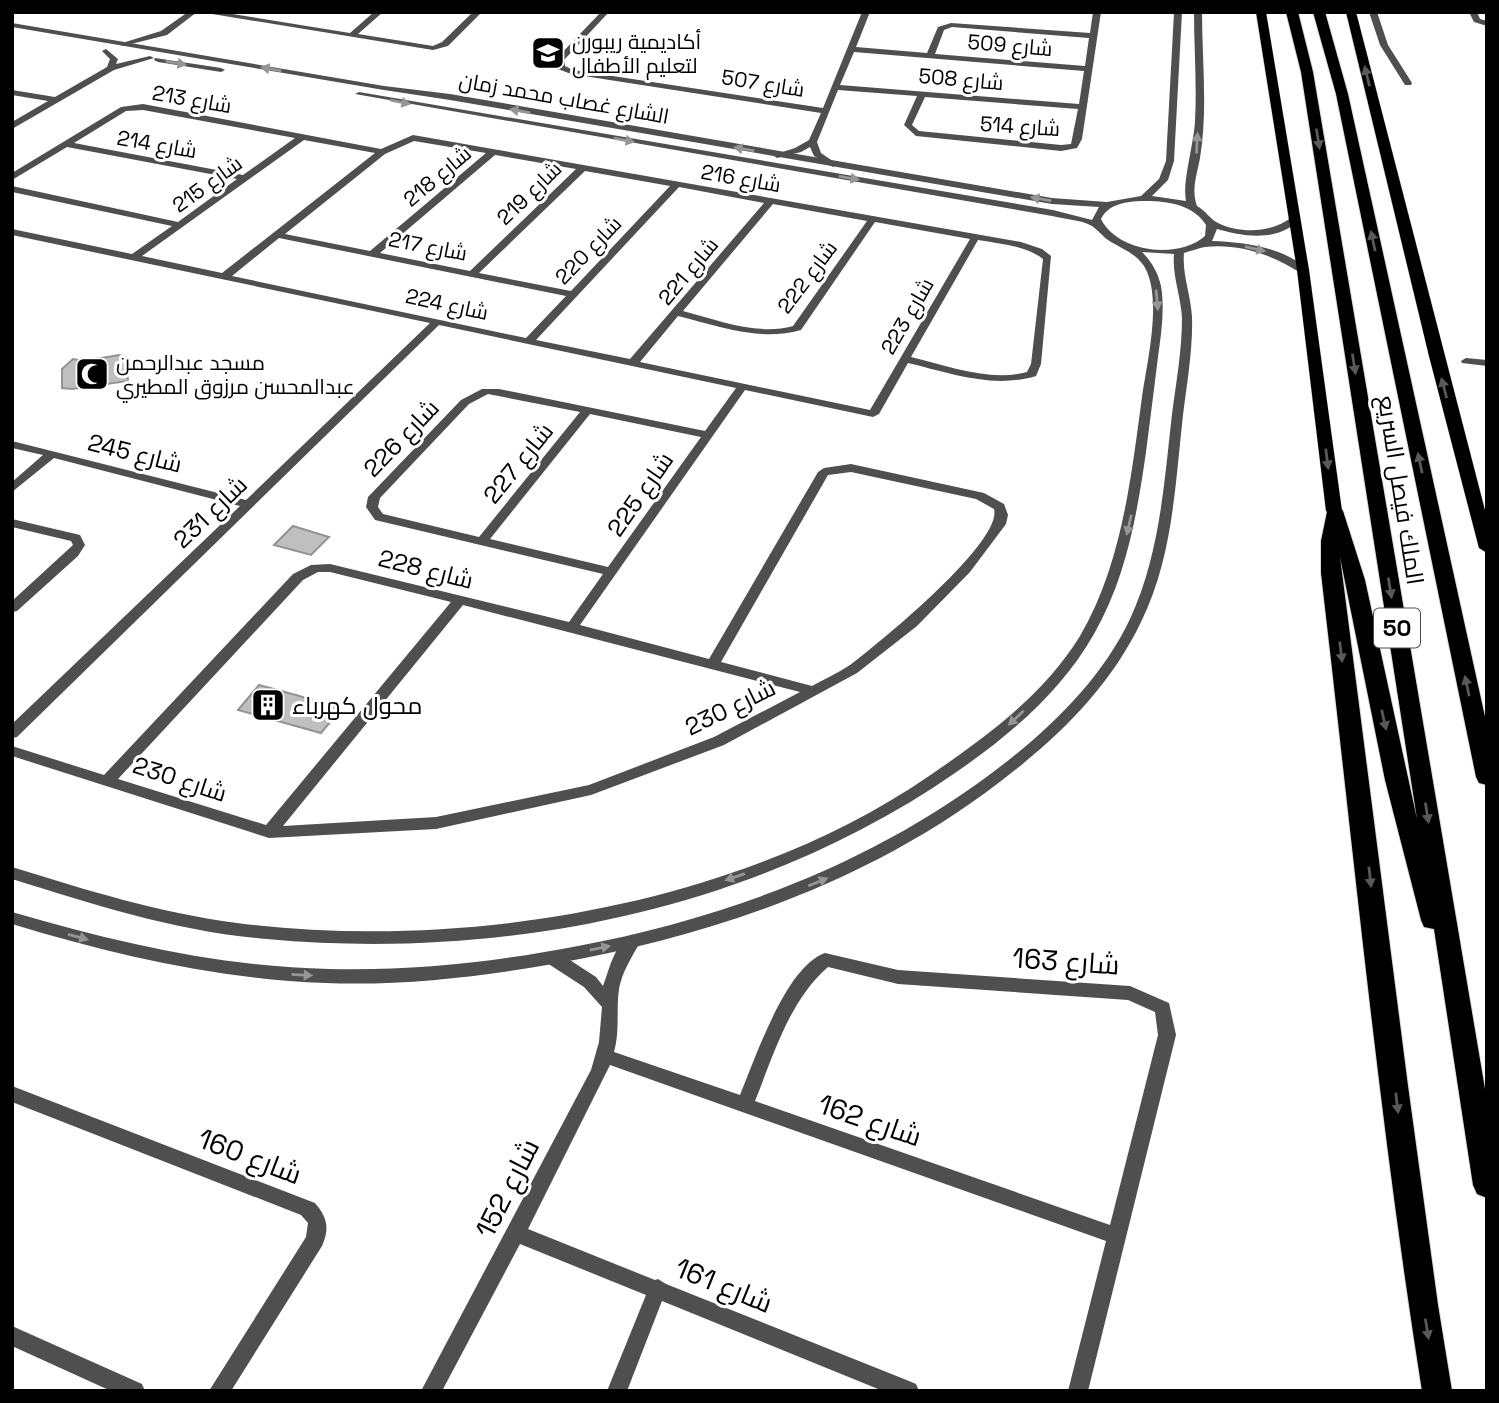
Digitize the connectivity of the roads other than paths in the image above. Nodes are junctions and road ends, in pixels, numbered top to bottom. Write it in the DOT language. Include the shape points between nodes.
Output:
graph roads {
  1 [pos="193,12"];
  2 [pos="204,12"];
  3 [pos="274,12"];
  4 [pos="379,12"];
  5 [pos="478,12"];
  6 [pos="605,12"];
  7 [pos="866,12"];
  8 [pos="1097,12"];
  9 [pos="1180,12"];
  10 [pos="1198,12"];
  11 [pos="1261,12"];
  12 [pos="1279,12"];
  13 [pos="1292,12"];
  14 [pos="1318,12"];
  15 [pos="1351,12"];
  16 [pos="1373,12"];
  17 [pos="1473,12"];
  18 [pos="262,22"];
  19 [pos="1487,24"];
  20 [pos="12,25"];
  21 [pos="164,33"];
  22 [pos="12,34"];
  23 [pos="351,36"];
  24 [pos="1094,36"];
  25 [pos="1198,36"];
  26 [pos="123,44"];
  27 [pos="851,49"];
  28 [pos="106,51"];
  29 [pos="167,51"];
  30 [pos="930,55"];
  31 [pos="149,58"];
  32 [pos="111,68"];
  33 [pos="1087,69"];
  34 [pos="1307,72"];
  35 [pos="1408,83"];
  36 [pos="835,87"];
  37 [pos="12,92"];
  38 [pos="922,94"];
  39 [pos="442,96"];
  40 [pos="56,100"];
  41 [pos="466,100"];
  42 [pos="424,107"];
  43 [pos="1083,107"];
  44 [pos="448,110"];
  45 [pos="825,111"];
  46 [pos="12,125"];
  47 [pos="301,138"];
  48 [pos="813,142"];
  49 [pos="64,144"];
  50 [pos="382,152"];
  51 [pos="493,152"];
  52 [pos="777,155"];
  53 [pos="833,164"];
  54 [pos="583,168"];
  55 [pos="12,177"];
  56 [pos="244,178"];
  57 [pos="675,186"];
  58 [pos="12,189"];
  59 [pos="1144,198"];
  60 [pos="770,202"];
  61 [pos="1109,205"];
  62 [pos="1194,209"];
  63 [pos="1294,219"];
  64 [pos="872,220"];
  65 [pos="1211,224"];
  66 [pos="180,225"];
  67 [pos="1098,225"];
  68 [pos="12,232"];
  69 [pos="278,235"];
  70 [pos="975,238"];
  71 [pos="1202,244"];
  72 [pos="1124,245"];
  73 [pos="1180,250"];
  74 [pos="372,254"];
  75 [pos="133,258"];
  76 [pos="1303,270"];
  77 [pos="472,274"];
  78 [pos="224,277"];
  79 [pos="571,294"];
  80 [pos="677,313"];
  81 [pos="437,322"];
  82 [pos="529,341"];
  83 [pos="905,359"];
  84 [pos="1466,361"];
  85 [pos="633,363"];
  86 [pos="1487,363"];
  87 [pos="743,386"];
  88 [pos="587,410"];
  89 [pos="873,414"];
  90 [pos="708,435"];
  91 [pos="12,444"];
  92 [pos="52,454"];
  93 [pos="12,488"];
  94 [pos="248,504"];
  95 [pos="1334,511"];
  96 [pos="12,523"];
  97 [pos="481,542"];
  98 [pos="1487,548"];
  99 [pos="610,572"];
  100 [pos="459,601"];
  101 [pos="12,608"];
  102 [pos="572,627"];
  103 [pos="713,664"];
  104 [pos="814,691"];
  105 [pos="12,733"];
  106 [pos="12,751"];
  107 [pos="1487,777"];
  108 [pos="108,780"];
  109 [pos="269,832"];
  110 [pos="12,873"];
  111 [pos="12,918"];
  112 [pos="632,942"];
  113 [pos="553,958"];
  114 [pos="1451,965"];
  115 [pos="609,1004"];
  116 [pos="605,1056"];
  117 [pos="12,1094"];
  118 [pos="744,1106"];
  119 [pos="1487,1185"];
  120 [pos="516,1233"];
  121 [pos="1117,1236"];
  122 [pos="659,1288"];
  123 [pos="12,1336"];
  124 [pos="135,1391"];
  125 [pos="219,1391"];
  126 [pos="431,1391"];
  127 [pos="617,1391"];
  128 [pos="909,1391"];
  129 [pos="1078,1391"];
  130 [pos="1437,1391"];
  1 -- 21 [label="street"];
  2 -- 18 [label="street"];
  3 -- 18 [label="street"];
  4 -- 23 [label="street"];
  5 -- 23 [label="street" via="445,44 433,48"];
  6 -- 45 [label="street, شارع 507" via="560,60 561,67"];
  7 -- 27 [label="street"];
  8 -- 24 [label="street, شارع 514"];
  9 -- 25 [label="street" via="1184,32"];
  9 -- 59 [label="street" via="1170,161 1163,180"];
  10 -- 25 [label="street"];
  11 -- 63 [label="main road"];
  12 -- 34 [label="highway" via="1291,50"];
  13 -- 34 [label="highway, الملك فيصل السريع / 50"];
  107 -- 14 [label="highway, الملك فيصل السريع / 50, one-way" via="1342,94"];
  98 -- 15 [label="main road, one-way"];
  16 -- 35 [label="street" via="1384,45"];
  17 -- 19 [label="street"];
  18 -- 23 [label="street"];
  20 -- 26 [label="street, الشارع غصاب محمد زمان"];
  21 -- 26 [label="street"];
  21 -- 29 [label="street" via="160,44"];
  22 -- 28 [label="street, الشارع غصاب محمد زمان"];
  24 -- 30 [label="street, شارع 509" via="951,25 941,30"];
  24 -- 33 [label="street, شارع 514"];
  62 -- 25 [label="street, one-way" via="1187,192 1198,140"];
  26 -- 29 [label="street, الشارع غصاب محمد زمان"];
  27 -- 30 [label="street, شارع 509"];
  27 -- 36 [label="street"];
  28 -- 31 [label="street, الشارع غصاب محمد زمان"];
  28 -- 32 [label="street" via="114,59"];
  39 -- 29 [label="street, الشارع غصاب محمد زمان, one-way"];
  30 -- 33 [label="street, شارع 509"];
  31 -- 32 [label="street"];
  31 -- 42 [label="street, الشارع غصاب محمد زمان, one-way"];
  32 -- 40 [label="street"];
  33 -- 43 [label="street, شارع 514"];
  34 -- 114 [label="highway, الملك فيصل السريع / 50, one-way"];
  36 -- 38 [label="street, شارع 508"];
  36 -- 45 [label="street"];
  37 -- 40 [label="street"];
  38 -- 43 [label="street, شارع 508"];
  38 -- 43 [label="street, شارع 514" via="908,125 916,133 1060,148 1074,146 1078,139"];
  39 -- 41 [label="street, الشارع غصاب محمد زمان"];
  39 -- 42 [label="street"];
  40 -- 46 [label="street"];
  41 -- 44 [label="street"];
  52 -- 41 [label="street, الشارع غصاب محمد زمان, one-way"];
  42 -- 44 [label="street, الشارع غصاب محمد زمان"];
  44 -- 67 [label="street, الشارع غصاب محمد زمان, one-way" via="1053,213"];
  45 -- 48 [label="street"];
  47 -- 49 [label="street, شارع 213" via="143,107 124,109"];
  47 -- 50 [label="street, شارع 213"];
  47 -- 56 [label="street, شارع 215"];
  48 -- 52 [label="street"];
  48 -- 53 [label="street" via="817,154"];
  49 -- 55 [label="street, شارع 213"];
  49 -- 56 [label="street, شارع 214"];
  50 -- 51 [label="street, شارع 216" via="413,138"];
  50 -- 69 [label="street, شارع 216"];
  51 -- 54 [label="street, شارع 216"];
  51 -- 74 [label="street, شارع 218"];
  52 -- 53 [label="street, الشارع غصاب محمد زمان"];
  61 -- 53 [label="street, الشارع غصاب محمد زمان, one-way" via="1052,201"];
  54 -- 57 [label="street, شارع 216"];
  54 -- 77 [label="street, شارع 219"];
  56 -- 66 [label="street, شارع 215"];
  57 -- 60 [label="street, شارع 216"];
  57 -- 79 [label="street, شارع 220"];
  58 -- 66 [label="street"];
  59 -- 61 [label="street, الشارع غصاب محمد زمان"];
  59 -- 62 [label="street"];
  60 -- 64 [label="street, شارع 216"];
  60 -- 80 [label="street, شارع 221"];
  61 -- 67 [label="street" via="1098,214"];
  62 -- 65 [label="street"];
  63 -- 65 [label="street" via="1281,229 1266,232"];
  63 -- 76 [label="main road"];
  64 -- 70 [label="street, شارع 216"];
  64 -- 80 [label="street, شارع 222" via="797,328 770,333"];
  65 -- 71 [label="street" via="1211,235"];
  66 -- 75 [label="street, شارع 215"];
  67 -- 72 [label="street"];
  68 -- 75 [label="street, شارع 224"];
  69 -- 74 [label="street, شارع 217"];
  69 -- 78 [label="street, شارع 216"];
  70 -- 83 [label="street, شارع 223"];
  70 -- 83 [label="street, شارع 216" via="1021,245 1048,258 1032,374 1001,379"];
  71 -- 73 [label="street"];
  71 -- 76 [label="street, one-way" via="1258,249"];
  72 -- 73 [label="street"];
  72 -- 110 [label="street, one-way" via="1150,267 1157,319 1134,503 1114,577 1086,635 1037,698 964,761 903,801 832,838 709,886 615,910 466,933 363,938 227,929 108,904"];
  112 -- 73 [label="street, one-way" via="780,898 921,831 993,782 1090,690 1137,617 1164,536 1187,319 1178,269"];
  74 -- 77 [label="street, شارع 217"];
  75 -- 78 [label="street, شارع 224"];
  76 -- 95 [label="main road, one-way"];
  77 -- 79 [label="street, شارع 217"];
  78 -- 81 [label="street, شارع 224"];
  79 -- 82 [label="street, شارع 220"];
  80 -- 85 [label="street, شارع 221"];
  81 -- 82 [label="street, شارع 224"];
  81 -- 94 [label="street, شارع 231"];
  82 -- 85 [label="street, شارع 224"];
  83 -- 89 [label="street, شارع 223"];
  84 -- 86 [label="street"];
  85 -- 87 [label="street, شارع 224"];
  87 -- 89 [label="street, شارع 224"];
  87 -- 90 [label="street, شارع 225"];
  88 -- 90 [label="street, شارع 226"];
  88 -- 97 [label="street, شارع 227"];
  88 -- 97 [label="street, شارع 226" via="486,391 472,397 374,497 372,507 379,517"];
  90 -- 99 [label="street, شارع 225"];
  91 -- 92 [label="street, شارع 245"];
  92 -- 93 [label="street"];
  92 -- 94 [label="street, شارع 245"];
  94 -- 105 [label="street, شارع 231"];
  95 -- 114 [label="highway, one-way" via="1355,576 1423,888"];
  95 -- 130 [label="highway, one-way" via="1331,573"];
  96 -- 101 [label="street" via="76,538 79,545"];
  97 -- 99 [label="street, شارع 226"];
  99 -- 102 [label="street, شارع 225"];
  100 -- 102 [label="street, شارع 228"];
  100 -- 108 [label="street, شارع 228" via="330,568 316,568 298,577"];
  100 -- 109 [label="street"];
  102 -- 103 [label="street, شارع 228"];
  103 -- 104 [label="street, شارع 228"];
  103 -- 104 [label="street, شارع 230" via="824,472 850,468 980,496 1000,507 1000,524 965,569 912,623 852,670"];
  104 -- 109 [label="street, شارع 230" via="719,741 592,790 436,823"];
  106 -- 108 [label="street, شارع 230"];
  108 -- 109 [label="street, شارع 230"];
  111 -- 113 [label="street, one-way" via="200,965 285,974 427,974"];
  113 -- 112 [label="street, one-way"];
  112 -- 115 [label="street, شارع 152" via="616,972"];
  113 -- 115 [label="street" via="590,982"];
  114 -- 119 [label="highway, الملك فيصل السريع / 50"];
  115 -- 116 [label="street, شارع 152"];
  116 -- 118 [label="street, شارع 162"];
  116 -- 120 [label="street, شارع 152"];
  117 -- 125 [label="street, شارع 160" via="308,1209 318,1221 315,1240"];
  118 -- 121 [label="street, شارع 162"];
  118 -- 121 [label="street, شارع 163" via="795,991 810,970 825,960 898,977 1130,993 1163,1008 1167,1035"];
  120 -- 122 [label="street, شارع 161"];
  120 -- 126 [label="street, شارع 152"];
  121 -- 129 [label="street, شارع 163"];
  122 -- 127 [label="street"];
  122 -- 128 [label="street, شارع 161"];
  123 -- 124 [label="street"];
}
